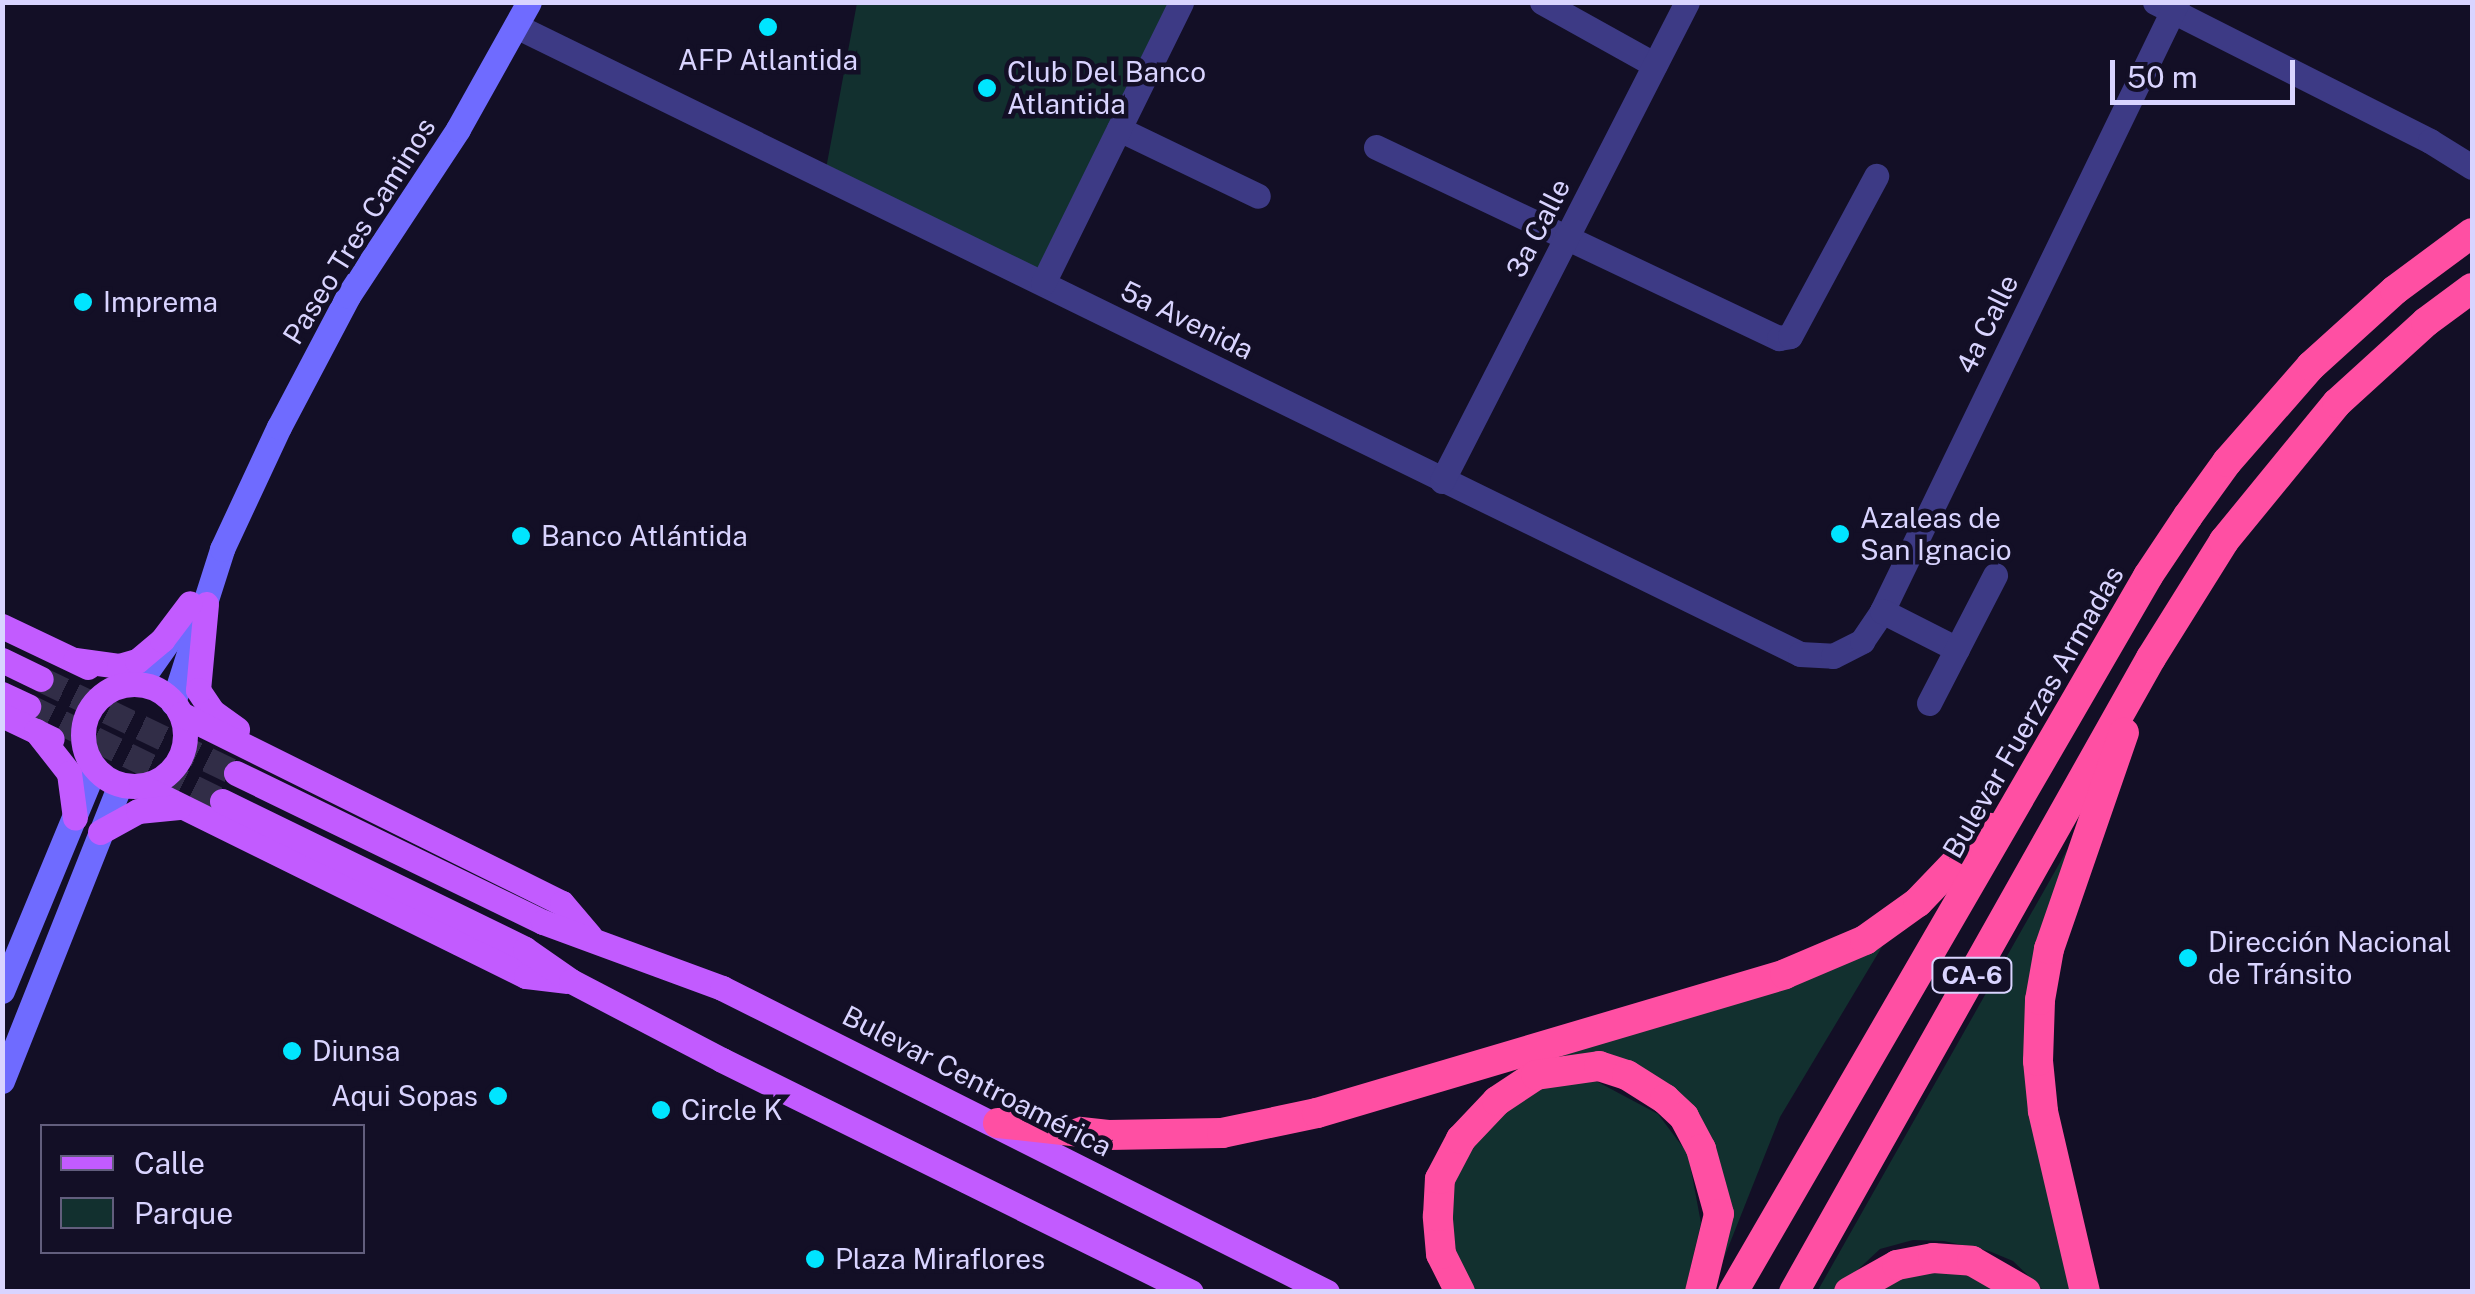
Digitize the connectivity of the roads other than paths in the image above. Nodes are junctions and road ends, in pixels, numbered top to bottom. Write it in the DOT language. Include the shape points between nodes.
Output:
graph roads {
  1 [pos="529,2"];
  2 [pos="1182,2"];
  3 [pos="1542,2"];
  4 [pos="1687,2"];
  5 [pos="2168,5"];
  6 [pos="516,26"];
  7 [pos="1655,65"];
  8 [pos="1120,129"];
  9 [pos="2430,141"];
  10 [pos="1376,148"];
  11 [pos="2472,152"];
  12 [pos="2472,167"];
  13 [pos="1876,176"];
  14 [pos="1258,196"];
  15 [pos="2467,234"];
  16 [pos="1567,238"];
  17 [pos="1044,283"];
  18 [pos="2472,288"];
  19 [pos="1442,480"];
  20 [pos="1995,575"];
  21 [pos="198,603"];
  22 [pos="1882,611"];
  23 [pos="2,626"];
  24 [pos="1957,650"];
  25 [pos="1833,656"];
  26 [pos="2151,658"];
  27 [pos="2,660"];
  28 [pos="74,660"];
  29 [pos="41,679"];
  30 [pos="132,684"];
  31 [pos="2,694"];
  32 [pos="1930,703"];
  33 [pos="177,709"];
  34 [pos="2,715"];
  35 [pos="32,719"];
  36 [pos="91,762"];
  37 [pos="300,771"];
  38 [pos="236,773"];
  39 [pos="2034,777"];
  40 [pos="130,786"];
  41 [pos="222,801"];
  42 [pos="185,807"];
  43 [pos="74,818"];
  44 [pos="100,832"];
  45 [pos="593,940"];
  46 [pos="571,981"];
  47 [pos="2,991"];
  48 [pos="2,1081"];
  49 [pos="998,1124"];
  50 [pos="1154,1284"];
  51 [pos="1191,1292"];
  52 [pos="1327,1292"];
  53 [pos="1460,1292"];
  54 [pos="1700,1292"];
  55 [pos="1734,1292"];
  56 [pos="1794,1292"];
  57 [pos="1849,1292"];
  58 [pos="2026,1292"];
  59 [pos="2085,1292"];
  1 -- 6 [label="street, Paseo Tres Caminos"];
  2 -- 8 [label="street"];
  3 -- 7 [label="street"];
  4 -- 7 [label="street, 3a Calle"];
  5 -- 9 [label="street"];
  5 -- 22 [label="street, 4a Calle"];
  6 -- 17 [label="street, 5a Avenida"];
  6 -- 21 [label="street, Paseo Tres Caminos" via="458,130 348,296 274,436"];
  7 -- 16 [label="street, 3a Calle"];
  8 -- 14 [label="street"];
  8 -- 17 [label="street"];
  9 -- 11 [label="street"];
  9 -- 12 [label="street"];
  10 -- 16 [label="street"];
  13 -- 16 [label="street" via="1786,338"];
  15 -- 39 [label="highway, Bulevar Fuerzas Armadas / CA-6" via="2334,343 2227,462 2148,576"];
  16 -- 19 [label="street, 3a Calle"];
  17 -- 19 [label="street, 5a Avenida"];
  18 -- 26 [label="highway, CA-6" via="2374,366 2300,444 2224,541"];
  19 -- 25 [label="street, 5a Avenida" via="1800,654"];
  20 -- 24 [label="street"];
  21 -- 28 [label="main road" via="132,663"];
  21 -- 30 [label="street, Paseo Tres Caminos" via="162,656"];
  21 -- 33 [label="street, Paseo Tres Caminos"];
  21 -- 37 [label="main road" via="200,696 226,722"];
  22 -- 24 [label="street"];
  22 -- 25 [label="street, 4a Calle" via="1862,640"];
  23 -- 28 [label="main road"];
  24 -- 32 [label="street"];
  26 -- 56 [label="highway, CA-6"];
  26 -- 59 [label="highway" via="2049,949 2040,1000 2043,1111"];
  27 -- 29 [label="main road"];
  28 -- 30 [label="main road"];
  30 -- 33 [label="main road" via="158,690"];
  30 -- 36 [label="main road" via="112,689 89,710 82,741"];
  31 -- 35 [label="main road"];
  33 -- 37 [label="main road, Bulevar Centroamérica"];
  33 -- 40 [label="main road" via="184,746 178,760 169,773"];
  34 -- 35 [label="main road"];
  35 -- 36 [label="main road"];
  35 -- 43 [label="main road" via="70,773"];
  36 -- 40 [label="main road"];
  36 -- 43 [label="street"];
  37 -- 45 [label="main road, Bulevar Centroamérica" via="562,903"];
  38 -- 45 [label="main road, Bulevar Centroamérica"];
  39 -- 49 [label="highway" via="1918,902 1866,940 1785,974 1317,1114 1222,1133 1108,1135"];
  39 -- 55 [label="highway, Bulevar Fuerzas Armadas / CA-6"];
  40 -- 42 [label="main road"];
  40 -- 44 [label="street"];
  41 -- 46 [label="main road" via="526,949"];
  42 -- 44 [label="main road" via="138,811"];
  42 -- 46 [label="main road" via="526,976"];
  43 -- 47 [label="street"];
  44 -- 48 [label="street"];
  45 -- 49 [label="main road, Bulevar Centroamérica" via="722,988"];
  46 -- 50 [label="main road"];
  49 -- 52 [label="main road, Bulevar Centroamérica"];
  50 -- 51 [label="main road"];
  53 -- 54 [label="highway" via="1441,1254 1438,1216 1440,1179 1461,1138 1496,1101 1536,1075 1598,1066 1664,1099 1684,1117 1701,1149 1718,1214"];
  57 -- 58 [label="highway" via="1897,1265 1933,1258 1972,1261"];
}
